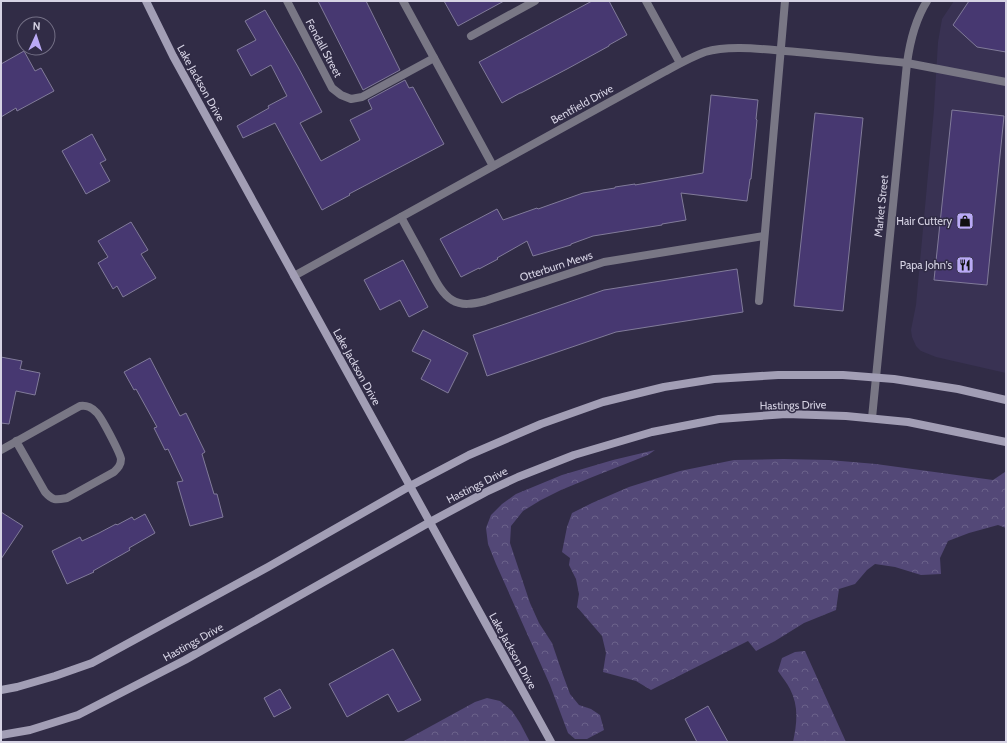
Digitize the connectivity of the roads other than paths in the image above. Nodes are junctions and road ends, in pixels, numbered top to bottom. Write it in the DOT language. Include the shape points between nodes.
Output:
graph roads {
  1 [pos="146,1"];
  2 [pos="287,1"];
  3 [pos="404,1"];
  4 [pos="535,1"];
  5 [pos="646,1"];
  6 [pos="785,1"];
  7 [pos="927,1"];
  8 [pos="524,3"];
  9 [pos="471,36"];
  10 [pos="780,51"];
  11 [pos="434,58"];
  12 [pos="680,63"];
  13 [pos="907,63"];
  14 [pos="1006,82"];
  15 [pos="493,166"];
  16 [pos="401,217"];
  17 [pos="764,236"];
  18 [pos="294,276"];
  19 [pos="758,300"];
  20 [pos="876,378"];
  21 [pos="1006,400"];
  22 [pos="872,418"];
  23 [pos="16,441"];
  24 [pos="1006,442"];
  25 [pos="1,450"];
  26 [pos="410,486"];
  27 [pos="430,522"];
  28 [pos="1,690"];
  29 [pos="1,735"];
  30 [pos="551,742"];
  1 -- 18 [label="street, Lake Jackson Drive" via="173,56"];
  2 -- 11 [label="street, Fendall Street" via="332,88 351,99 362,97"];
  3 -- 11 [label="street"];
  4 -- 8 [label="street"];
  5 -- 12 [label="street"];
  6 -- 10 [label="street"];
  7 -- 13 [label="street, Market Street" via="914,27"];
  8 -- 9 [label="street"];
  10 -- 12 [label="street, Bentfield Drive" via="721,49 705,52"];
  10 -- 13 [label="street, Bentfield Drive"];
  10 -- 17 [label="street"];
  11 -- 15 [label="street"];
  12 -- 15 [label="street, Bentfield Drive"];
  13 -- 14 [label="street, Bentfield Drive"];
  13 -- 20 [label="street, Market Street"];
  15 -- 16 [label="street, Bentfield Drive"];
  16 -- 17 [label="street, Otterburn Mews" via="446,295 452,300 466,304 485,301 604,262"];
  16 -- 18 [label="street, Bentfield Drive"];
  17 -- 19 [label="street"];
  18 -- 26 [label="street, Lake Jackson Drive"];
  20 -- 21 [label="street" via="958,389"];
  20 -- 22 [label="street, Market Street"];
  20 -- 26 [label="street" via="778,375 714,379 664,387 603,402 541,424 469,455"];
  22 -- 24 [label="street, Hastings Drive" via="908,422"];
  22 -- 27 [label="street, Hastings Drive" via="786,414 718,420 652,432 574,455 518,477"];
  23 -- 23 [label="street" via="80,406 90,406 97,413 119,452 120,466 114,472 67,498 55,499 45,492"];
  23 -- 25 [label="street"];
  26 -- 27 [label="street, Lake Jackson Drive"];
  26 -- 28 [label="street" via="92,663 56,676"];
  27 -- 29 [label="street, Hastings Drive" via="185,660 78,715 30,730"];
  27 -- 30 [label="street, Lake Jackson Drive"];
}
